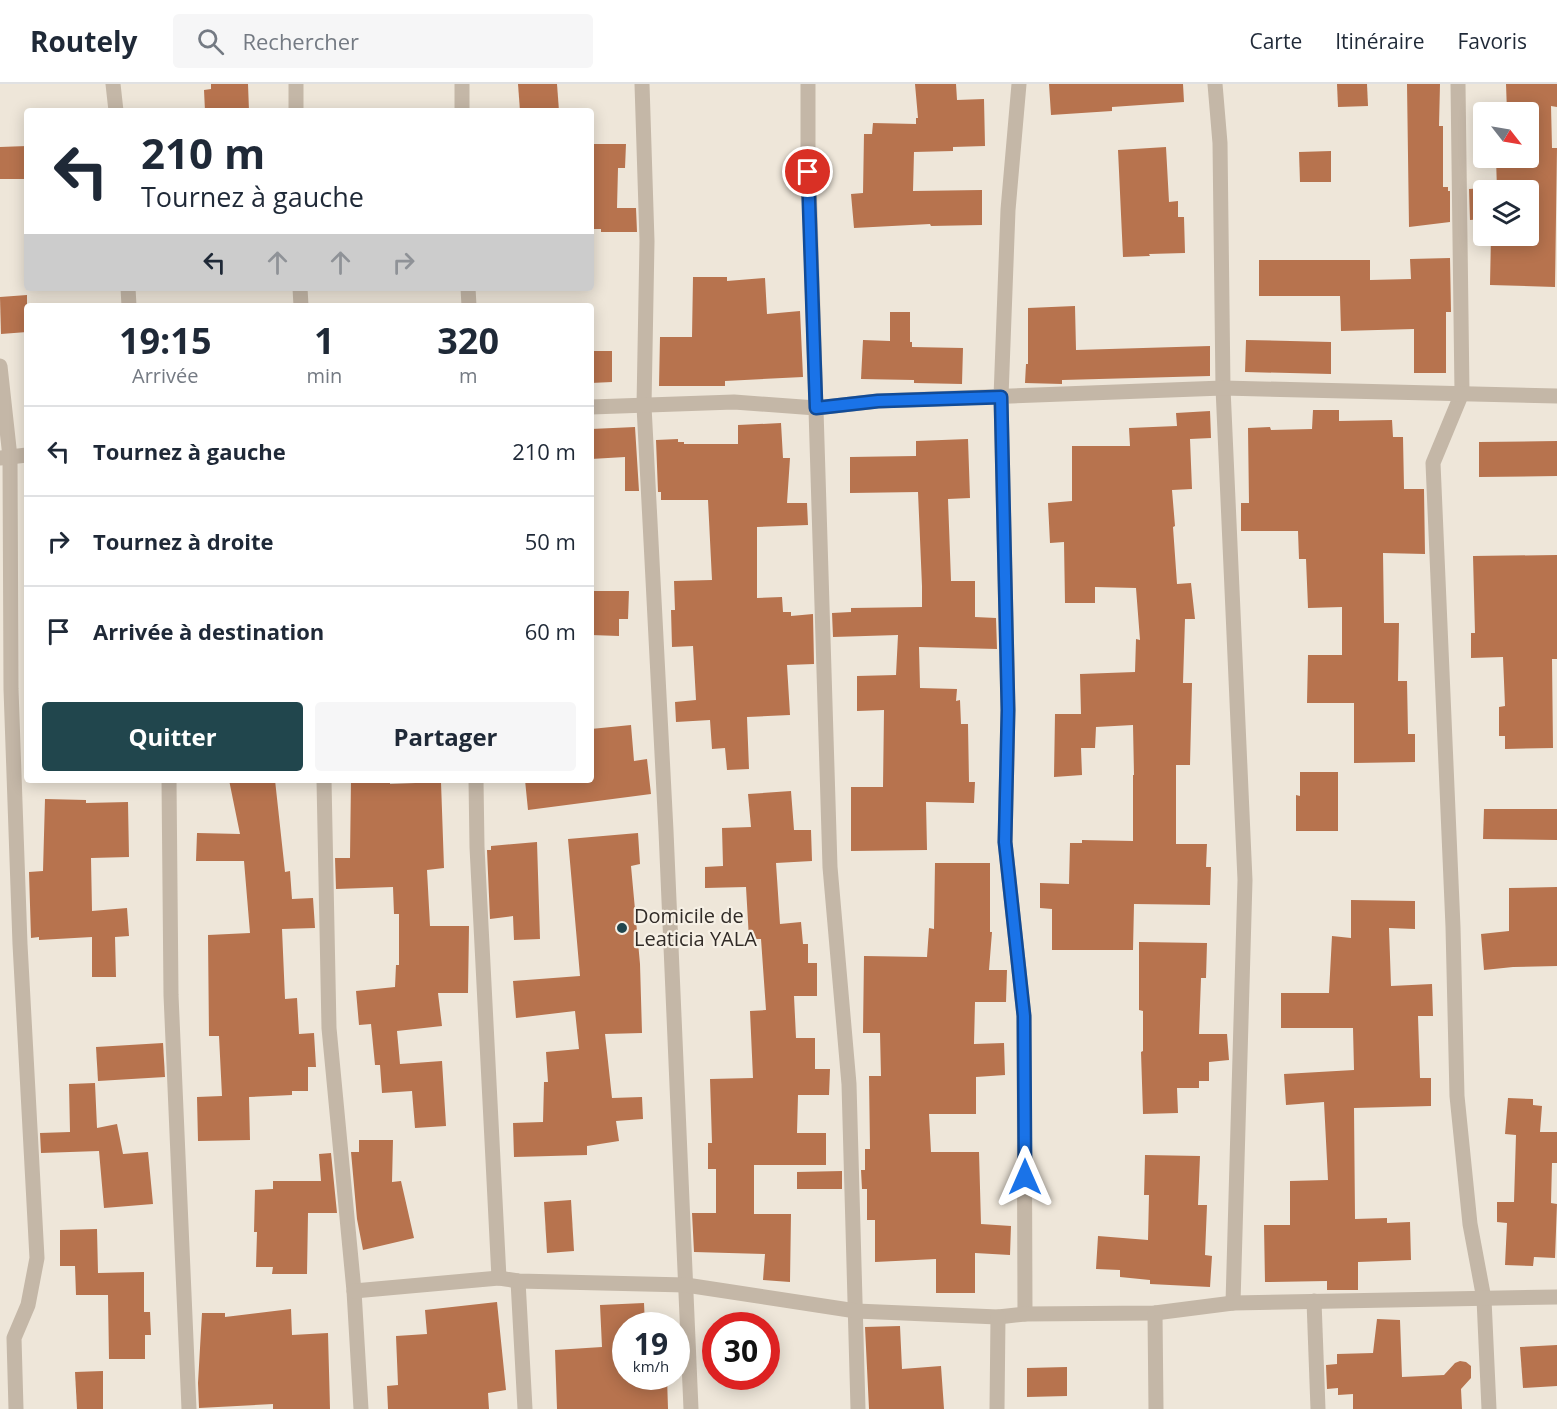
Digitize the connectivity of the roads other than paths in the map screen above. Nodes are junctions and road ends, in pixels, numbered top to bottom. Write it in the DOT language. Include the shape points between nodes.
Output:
graph roads {
  1 [pos="113,84"];
  2 [pos="296,84"];
  3 [pos="462,84"];
  4 [pos="642,84"];
  5 [pos="808,84"];
  6 [pos="1019,84"];
  7 [pos="1215,84"];
  8 [pos="1458,84"];
  9 [pos="116,108"];
  10 [pos="296,108"];
  11 [pos="462,108"];
  12 [pos="0,366"];
  13 [pos="1223,388"];
  14 [pos="1462,393"];
  15 [pos="1557,396"];
  16 [pos="1001,397"];
  17 [pos="644,406"];
  18 [pos="594,407"];
  19 [pos="816,408"];
  20 [pos="24,455"];
  21 [pos="5,458"];
  22 [pos="169,783"];
  23 [pos="324,783"];
  24 [pos="476,783"];
  25 [pos="499,1278"];
  26 [pos="518,1281"];
  27 [pos="686,1285"];
  28 [pos="354,1291"];
  29 [pos="1557,1297"];
  30 [pos="1484,1299"];
  31 [pos="1314,1301"];
  32 [pos="1233,1303"];
  33 [pos="856,1311"];
  34 [pos="1155,1313"];
  35 [pos="1025,1314"];
  36 [pos="998,1317"];
  37 [pos="16,1409"];
  38 [pos="189,1409"];
  39 [pos="361,1409"];
  40 [pos="525,1409"];
  41 [pos="691,1409"];
  42 [pos="858,1409"];
  43 [pos="997,1409"];
  44 [pos="1156,1409"];
  45 [pos="1318,1409"];
  46 [pos="1489,1409"];
  1 -- 9 [label="street"];
  2 -- 10 [label="street"];
  3 -- 11 [label="street"];
  4 -- 17 [label="street" via="647,241"];
  5 -- 19 [label="street"];
  6 -- 16 [label="street" via="1008,210"];
  7 -- 13 [label="street" via="1220,143"];
  8 -- 14 [label="street"];
  12 -- 21 [label="street"];
  13 -- 14 [label="street"];
  13 -- 16 [label="street"];
  13 -- 32 [label="street" via="1245,880"];
  14 -- 15 [label="street"];
  14 -- 30 [label="street" via="1433,463 1457,1096 1470,1224"];
  16 -- 19 [label="street" via="878,401"];
  16 -- 35 [label="street" via="1008,710 1005,842 1024,1016"];
  17 -- 18 [label="street"];
  17 -- 19 [label="street" via="734,402"];
  17 -- 27 [label="street"];
  19 -- 33 [label="street" via="830,867 849,1084"];
  20 -- 21 [label="street"];
  21 -- 37 [label="street" via="20,944 38,1258 28,1305 14,1338"];
  22 -- 38 [label="street" via="171,995"];
  23 -- 28 [label="street" via="329,1028"];
  24 -- 25 [label="street"];
  25 -- 26 [label="street"];
  25 -- 28 [label="street"];
  26 -- 27 [label="street"];
  26 -- 40 [label="street"];
  27 -- 33 [label="street"];
  27 -- 41 [label="street"];
  28 -- 39 [label="street"];
  29 -- 30 [label="street"];
  30 -- 31 [label="street"];
  30 -- 46 [label="street"];
  31 -- 32 [label="street"];
  31 -- 45 [label="street"];
  32 -- 34 [label="street"];
  33 -- 36 [label="street"];
  33 -- 42 [label="street"];
  34 -- 35 [label="street"];
  34 -- 44 [label="street"];
  35 -- 36 [label="street"];
  36 -- 43 [label="street"];
}
